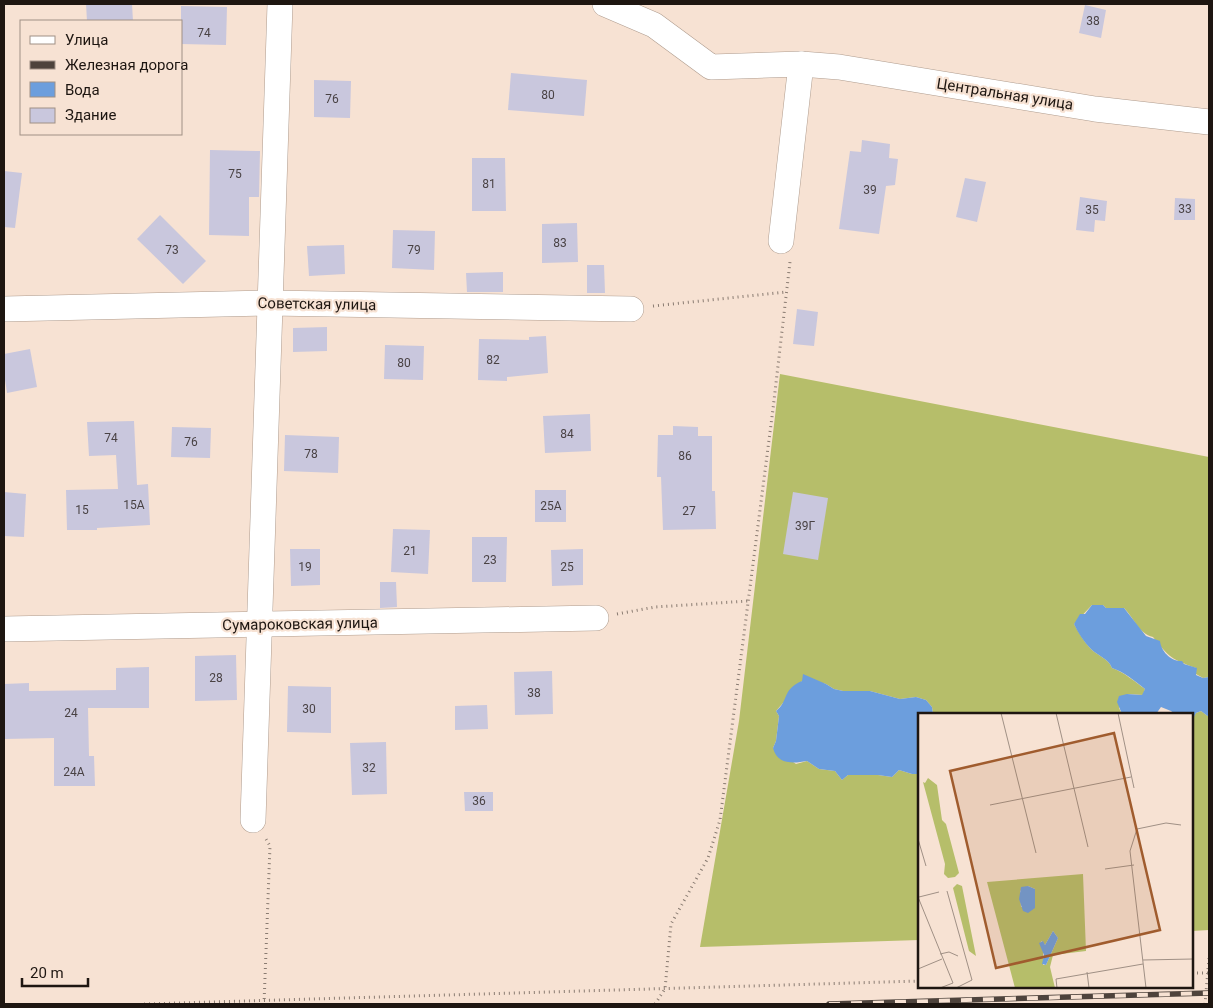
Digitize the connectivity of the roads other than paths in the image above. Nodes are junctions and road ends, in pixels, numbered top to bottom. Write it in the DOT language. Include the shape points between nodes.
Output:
graph roads {
  1 [pos="280,4"];
  2 [pos="605,4"];
  3 [pos="801,64"];
  4 [pos="1209,122"];
  5 [pos="786,247"];
  6 [pos="270,303"];
  7 [pos="4,309"];
  8 [pos="631,309"];
  9 [pos="596,618"];
  10 [pos="259,624"];
  11 [pos="4,630"];
  12 [pos="253,820"];
  1 -- 6 [label="street"];
  2 -- 3 [label="street, Центральная улица" via="654,25 710,67"];
  3 -- 4 [label="street, Центральная улица" via="839,66 1095,109"];
  3 -- 5 [label="street"];
  6 -- 7 [label="street, Советская улица"];
  6 -- 8 [label="street, Советская улица"];
  6 -- 10 [label="street"];
  9 -- 10 [label="street, Сумароковская улица"];
  10 -- 11 [label="street, Сумароковская улица"];
  10 -- 12 [label="street"];
}
